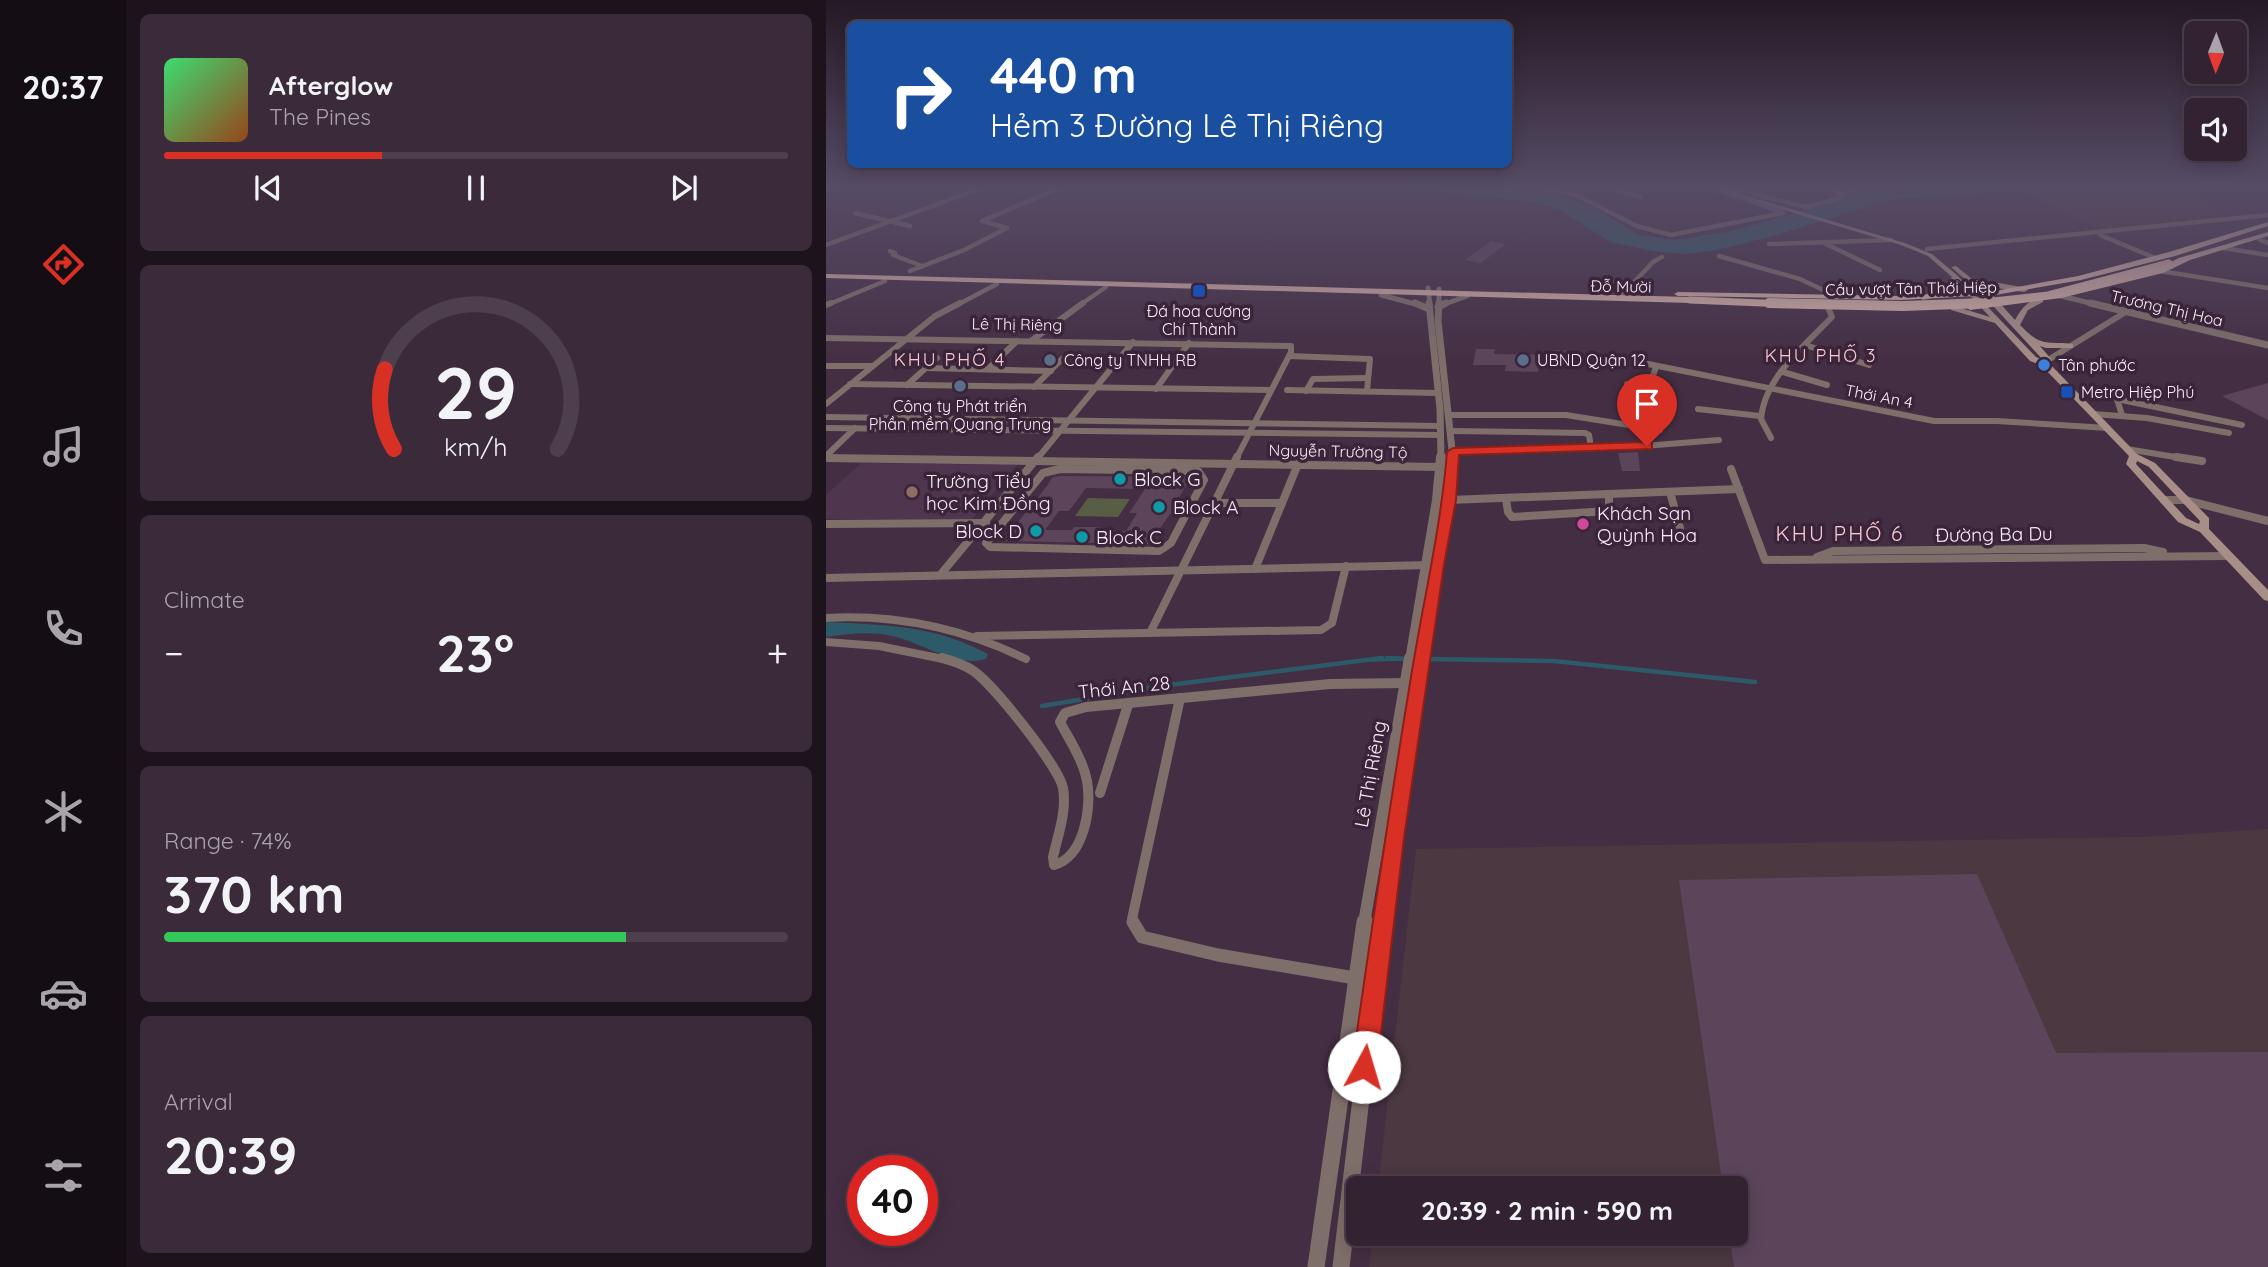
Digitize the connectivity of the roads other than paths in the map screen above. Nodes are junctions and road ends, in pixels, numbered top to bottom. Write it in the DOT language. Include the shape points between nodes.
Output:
graph roads {
  1 [pos="971,245"];
  2 [pos="1829,245"];
  3 [pos="1908,245"];
  4 [pos="1908,245"];
  5 [pos="1977,245"];
  6 [pos="2128,245"];
  7 [pos="2200,245"];
  8 [pos="2237,245"];
  9 [pos="2223,248"];
  10 [pos="1924,250"];
  11 [pos="890,251"];
  12 [pos="932,251"];
  13 [pos="2268,255"];
  14 [pos="948,256"];
  15 [pos="1719,256"];
  16 [pos="1662,257"];
  17 [pos="2164,258"];
  18 [pos="2186,260"];
  19 [pos="922,266"];
  20 [pos="1880,270"];
  21 [pos="910,271"];
  22 [pos="2160,271"];
  23 [pos="826,274"];
  24 [pos="887,277"];
  25 [pos="1956,277"];
  26 [pos="1968,277"];
  27 [pos="997,284"];
  28 [pos="1354,286"];
  29 [pos="1106,287"];
  30 [pos="2268,288"];
  31 [pos="2024,290"];
  32 [pos="1427,291"];
  33 [pos="1441,291"];
  34 [pos="1397,292"];
  35 [pos="2002,293"];
  36 [pos="1623,294"];
  37 [pos="1987,294"];
  38 [pos="1381,295"];
  39 [pos="1467,296"];
  40 [pos="1838,296"];
  41 [pos="1972,296"];
  42 [pos="2061,296"];
  43 [pos="1951,297"];
  44 [pos="1660,298"];
  45 [pos="1690,298"];
  46 [pos="1925,298"];
  47 [pos="2040,300"];
  48 [pos="2016,303"];
  49 [pos="826,305"];
  50 [pos="1997,305"];
  51 [pos="1982,306"];
  52 [pos="1828,307"];
  53 [pos="1433,308"];
  54 [pos="1957,308"];
  55 [pos="2124,313"];
  56 [pos="2000,325"];
  57 [pos="2016,326"];
  58 [pos="826,338"];
  59 [pos="2027,338"];
  60 [pos="906,340"];
  61 [pos="1017,341"];
  62 [pos="1031,341"];
  63 [pos="1133,342"];
  64 [pos="1189,343"];
  65 [pos="1805,345"];
  66 [pos="2268,345"];
  67 [pos="2070,346"];
  68 [pos="1289,356"];
  69 [pos="937,358"];
  70 [pos="1062,359"];
  71 [pos="2046,361"];
  72 [pos="1869,365"];
  73 [pos="826,366"];
  74 [pos="872,366"];
  75 [pos="926,368"];
  76 [pos="988,369"];
  77 [pos="1051,371"];
  78 [pos="1783,372"];
  79 [pos="1368,379"];
  80 [pos="850,384"];
  81 [pos="1627,384"];
  82 [pos="907,385"];
  83 [pos="1828,385"];
  84 [pos="1034,387"];
  85 [pos="1772,387"];
  86 [pos="1094,388"];
  87 [pos="1156,389"];
  88 [pos="1271,390"];
  89 [pos="1287,390"];
  90 [pos="1306,391"];
  91 [pos="1367,391"];
  92 [pos="1438,393"];
  93 [pos="826,404"];
  94 [pos="1698,409"];
  95 [pos="2093,414"];
  96 [pos="1449,415"];
  97 [pos="2122,415"];
  98 [pos="1760,416"];
  99 [pos="826,417"];
  100 [pos="1068,420"];
  101 [pos="1254,422"];
  102 [pos="2242,425"];
  103 [pos="826,428"];
  104 [pos="855,428"];
  105 [pos="2107,428"];
  106 [pos="1440,430"];
  107 [pos="1660,430"];
  108 [pos="1059,431"];
  109 [pos="1451,431"];
  110 [pos="1249,433"];
  111 [pos="2228,433"];
  112 [pos="1771,438"];
  113 [pos="1719,440"];
  114 [pos="1591,448"];
  115 [pos="1453,452"];
  116 [pos="2130,452"];
  117 [pos="826,457"];
  118 [pos="1035,460"];
  119 [pos="2202,461"];
  120 [pos="1234,463"];
  121 [pos="1298,464"];
  122 [pos="1441,467"];
  123 [pos="1731,469"];
  124 [pos="1738,489"];
  125 [pos="1670,492"];
  126 [pos="1609,494"];
  127 [pos="1506,499"];
  128 [pos="1450,500"];
  129 [pos="2164,500"];
  130 [pos="2185,500"];
  131 [pos="1214,503"];
  132 [pos="1282,503"];
  133 [pos="2268,521"];
  134 [pos="983,523"];
  135 [pos="1001,523"];
  136 [pos="826,524"];
  137 [pos="1680,527"];
  138 [pos="2204,530"];
  139 [pos="1962,550"];
  140 [pos="2175,555"];
  141 [pos="2229,556"];
  142 [pos="1814,558"];
  143 [pos="1971,559"];
  144 [pos="1424,565"];
  145 [pos="1436,565"];
  146 [pos="1346,566"];
  147 [pos="1255,569"];
  148 [pos="1179,571"];
  149 [pos="941,574"];
  150 [pos="826,578"];
  151 [pos="2268,597"];
  152 [pos="826,618"];
  153 [pos="1150,633"];
  154 [pos="977,636"];
  155 [pos="826,642"];
  156 [pos="1026,659"];
  157 [pos="1410,676"];
  158 [pos="1180,698"];
  159 [pos="1128,705"];
  160 [pos="1100,793"];
  161 [pos="1355,978"];
  162 [pos="1316,1267"];
  163 [pos="1342,1267"];
  1 -- 14 [label="street"];
  2 -- 20 [label="street"];
  3 -- 10 [label="main road"];
  4 -- 10 [label="main road"];
  5 -- 10 [label="street"];
  6 -- 17 [label="street"];
  7 -- 17 [label="highway, Đỗ Mười"];
  8 -- 9 [label="highway, Đỗ Mười"];
  9 -- 13 [label="street"];
  9 -- 18 [label="highway, Đỗ Mười"];
  10 -- 25 [label="main road"];
  10 -- 26 [label="main road"];
  11 -- 19 [label="street"];
  12 -- 14 [label="street"];
  14 -- 19 [label="street"];
  15 -- 40 [label="street" via="1800,279"];
  16 -- 36 [label="street"];
  17 -- 18 [label="highway, Đỗ Mười"];
  17 -- 31 [label="highway, Đỗ Mười"];
  17 -- 45 [label="highway, Cầu vượt Tân Thới Hiệp, bridge" via="2070,290 1985,303 1894,305"];
  18 -- 22 [label="highway, Đỗ Mười"];
  19 -- 21 [label="street"];
  21 -- 23 [label="highway, Đỗ Mười"];
  21 -- 24 [label="highway"];
  21 -- 28 [label="highway, Đỗ Mười"];
  22 -- 30 [label="street"];
  22 -- 42 [label="highway, Đỗ Mười"];
  23 -- 24 [label="highway, Đỗ Mười"];
  23 -- 34 [label="highway, Đỗ Mười"];
  24 -- 27 [label="highway, Đỗ Mười"];
  24 -- 28 [label="highway, Đỗ Mười"];
  24 -- 49 [label="street"];
  25 -- 41 [label="main road"];
  25 -- 46 [label="main road" via="1944,290"];
  26 -- 31 [label="main road"];
  26 -- 37 [label="main road"];
  27 -- 29 [label="highway, Đỗ Mười"];
  27 -- 60 [label="street" via="946,308"];
  28 -- 32 [label="highway, Đỗ Mười"];
  29 -- 38 [label="highway, Đỗ Mười"];
  29 -- 62 [label="street"];
  31 -- 35 [label="highway, Đỗ Mười"];
  32 -- 33 [label="highway, Đỗ Mười"];
  32 -- 34 [label="highway, Đỗ Mười"];
  32 -- 53 [label="street, Lê Thị Riêng"];
  33 -- 36 [label="highway, Đỗ Mười"];
  33 -- 39 [label="highway, Đỗ Mười"];
  33 -- 53 [label="street, Lê Thị Riêng"];
  34 -- 38 [label="highway, Đỗ Mười"];
  35 -- 37 [label="highway, Đỗ Mười"];
  35 -- 48 [label="highway"];
  36 -- 44 [label="highway, Đỗ Mười"];
  37 -- 41 [label="highway, Đỗ Mười"];
  37 -- 50 [label="main road"];
  38 -- 53 [label="street"];
  39 -- 44 [label="highway, Đỗ Mười"];
  39 -- 53 [label="street"];
  40 -- 44 [label="highway, Đỗ Mười" via="1690,293"];
  40 -- 46 [label="highway, Đỗ Mười"];
  41 -- 43 [label="highway, Đỗ Mười"];
  41 -- 51 [label="main road"];
  42 -- 47 [label="highway, Đỗ Mười"];
  42 -- 55 [label="street, Trương Thị Hoa"];
  43 -- 46 [label="highway, Đỗ Mười"];
  43 -- 54 [label="highway"];
  44 -- 45 [label="highway, Đỗ Mười"];
  44 -- 52 [label="highway, Đỗ Mười"];
  47 -- 48 [label="highway, Đỗ Mười"];
  47 -- 57 [label="main road" via="2025,309"];
  48 -- 50 [label="highway, Đỗ Mười"];
  50 -- 51 [label="highway, Đỗ Mười"];
  50 -- 57 [label="main road"];
  51 -- 54 [label="highway, Đỗ Mười"];
  51 -- 56 [label="main road"];
  52 -- 54 [label="highway, Đỗ Mười"];
  52 -- 65 [label="street" via="1832,317"];
  53 -- 92 [label="street, Lê Thị Riêng"];
  53 -- 96 [label="street, Lê Thị Riêng"];
  54 -- 56 [label="main road"];
  55 -- 66 [label="street, Trương Thị Hoa"];
  55 -- 67 [label="street"];
  56 -- 71 [label="main road" via="2033,359"];
  57 -- 59 [label="main road"];
  58 -- 60 [label="street, Lê Thị Riêng"];
  59 -- 67 [label="main road" via="2046,346"];
  59 -- 71 [label="main road"];
  60 -- 61 [label="street, Lê Thị Riêng"];
  60 -- 74 [label="street"];
  61 -- 62 [label="street, Lê Thị Riêng"];
  61 -- 76 [label="street"];
  62 -- 63 [label="street, Lê Thị Riêng"];
  63 -- 64 [label="street, Lê Thị Riêng"];
  63 -- 86 [label="street"];
  64 -- 68 [label="street, Lê Thị Riêng" via="1291,346"];
  64 -- 87 [label="street"];
  65 -- 72 [label="street"];
  65 -- 78 [label="street"];
  67 -- 71 [label="street"];
  68 -- 79 [label="street" via="1366,357 1370,359"];
  68 -- 88 [label="street"];
  69 -- 75 [label="street"];
  70 -- 77 [label="street"];
  71 -- 95 [label="main road"];
  73 -- 74 [label="street"];
  74 -- 80 [label="street"];
  75 -- 76 [label="street"];
  75 -- 82 [label="street"];
  76 -- 77 [label="street"];
  77 -- 84 [label="street"];
  78 -- 83 [label="street"];
  78 -- 85 [label="street"];
  79 -- 90 [label="street" via="1313,379"];
  79 -- 91 [label="street"];
  80 -- 82 [label="street"];
  80 -- 93 [label="street"];
  81 -- 85 [label="street, Thới An 4" via="1650,384 1652,365"];
  82 -- 84 [label="street"];
  84 -- 86 [label="street"];
  85 -- 98 [label="street"];
  85 -- 105 [label="street, Thới An 4" via="1934,421"];
  86 -- 87 [label="street"];
  86 -- 100 [label="street"];
  87 -- 88 [label="street"];
  88 -- 101 [label="street"];
  89 -- 90 [label="street"];
  90 -- 91 [label="street"];
  91 -- 92 [label="street"];
  92 -- 106 [label="street, Lê Thị Riêng"];
  94 -- 98 [label="street"];
  95 -- 97 [label="street"];
  95 -- 105 [label="main road"];
  96 -- 107 [label="street" via="1566,415"];
  96 -- 109 [label="street, Lê Thị Riêng"];
  97 -- 102 [label="street" via="2117,399"];
  97 -- 111 [label="street"];
  98 -- 112 [label="street"];
  99 -- 100 [label="street"];
  100 -- 101 [label="street"];
  100 -- 108 [label="street"];
  101 -- 106 [label="street"];
  101 -- 110 [label="street"];
  103 -- 104 [label="street"];
  104 -- 108 [label="street"];
  104 -- 117 [label="street"];
  105 -- 116 [label="main road"];
  106 -- 110 [label="street"];
  106 -- 122 [label="street, Lê Thị Riêng"];
  108 -- 110 [label="street"];
  108 -- 118 [label="street"];
  109 -- 114 [label="street" via="1585,433"];
  109 -- 115 [label="street, Lê Thị Riêng"];
  110 -- 120 [label="street"];
  113 -- 114 [label="street"];
  114 -- 115 [label="street"];
  115 -- 128 [label="street, Lê Thị Riêng"];
  116 -- 119 [label="street"];
  116 -- 129 [label="main road" via="2132,464"];
  116 -- 130 [label="main road" via="2152,464"];
  117 -- 118 [label="street, Nguyễn Trường Tộ"];
  118 -- 120 [label="street, Nguyễn Trường Tộ"];
  118 -- 134 [label="street"];
  120 -- 121 [label="street, Nguyễn Trường Tộ"];
  120 -- 131 [label="street"];
  121 -- 122 [label="street, Nguyễn Trường Tộ"];
  121 -- 132 [label="street"];
  122 -- 144 [label="street, Lê Thị Riêng"];
  123 -- 124 [label="street"];
  124 -- 125 [label="street"];
  124 -- 142 [label="street, Đường Ba Du" via="1765,560"];
  125 -- 126 [label="street"];
  125 -- 137 [label="street"];
  126 -- 127 [label="street"];
  126 -- 127 [label="street" via="1609,511 1591,514 1512,517"];
  127 -- 128 [label="street"];
  128 -- 145 [label="street, Lê Thị Riêng"];
  129 -- 130 [label="street"];
  129 -- 138 [label="main road" via="2182,520"];
  130 -- 133 [label="street"];
  130 -- 138 [label="main road" via="2205,520"];
  131 -- 132 [label="street"];
  131 -- 148 [label="street"];
  132 -- 147 [label="street"];
  134 -- 135 [label="street"];
  134 -- 136 [label="street"];
  134 -- 149 [label="street"];
  135 -- 135 [label="street" via="1043,473 1060,469 1198,471 1204,480 1171,543 1159,551 990,547 986,543"];
  138 -- 141 [label="main road"];
  139 -- 140 [label="street, Đường Ba Du" via="2144,548"];
  139 -- 142 [label="street, Đường Ba Du" via="1833,551"];
  139 -- 143 [label="street"];
  140 -- 141 [label="street, Đường Ba Du"];
  140 -- 143 [label="street, Đường Ba Du"];
  141 -- 151 [label="main road"];
  142 -- 143 [label="street, Đường Ba Du" via="1838,562"];
  144 -- 145 [label="street"];
  144 -- 146 [label="street"];
  144 -- 157 [label="street, Lê Thị Riêng"];
  145 -- 157 [label="street, Lê Thị Riêng" via="1424,646"];
  146 -- 147 [label="street"];
  146 -- 153 [label="street" via="1332,623 1321,630"];
  147 -- 148 [label="street"];
  148 -- 149 [label="street"];
  148 -- 153 [label="street"];
  149 -- 150 [label="street"];
  152 -- 154 [label="street" via="849,615"];
  153 -- 154 [label="street"];
  154 -- 156 [label="street"];
  155 -- 159 [label="street, Thới An 28" via="850,640 914,652 970,668 988,683 1062,783 1054,865 1074,855 1087,784 1061,718 1086,707"];
  157 -- 158 [label="street, Thới An 28"];
  157 -- 161 [label="street, Lê Thị Riêng"];
  157 -- 163 [label="street, Lê Thị Riêng"];
  158 -- 159 [label="street, Thới An 28"];
  158 -- 161 [label="street" via="1132,919 1142,937 1218,956"];
  159 -- 160 [label="street"];
  161 -- 162 [label="street, Lê Thị Riêng"];
}
